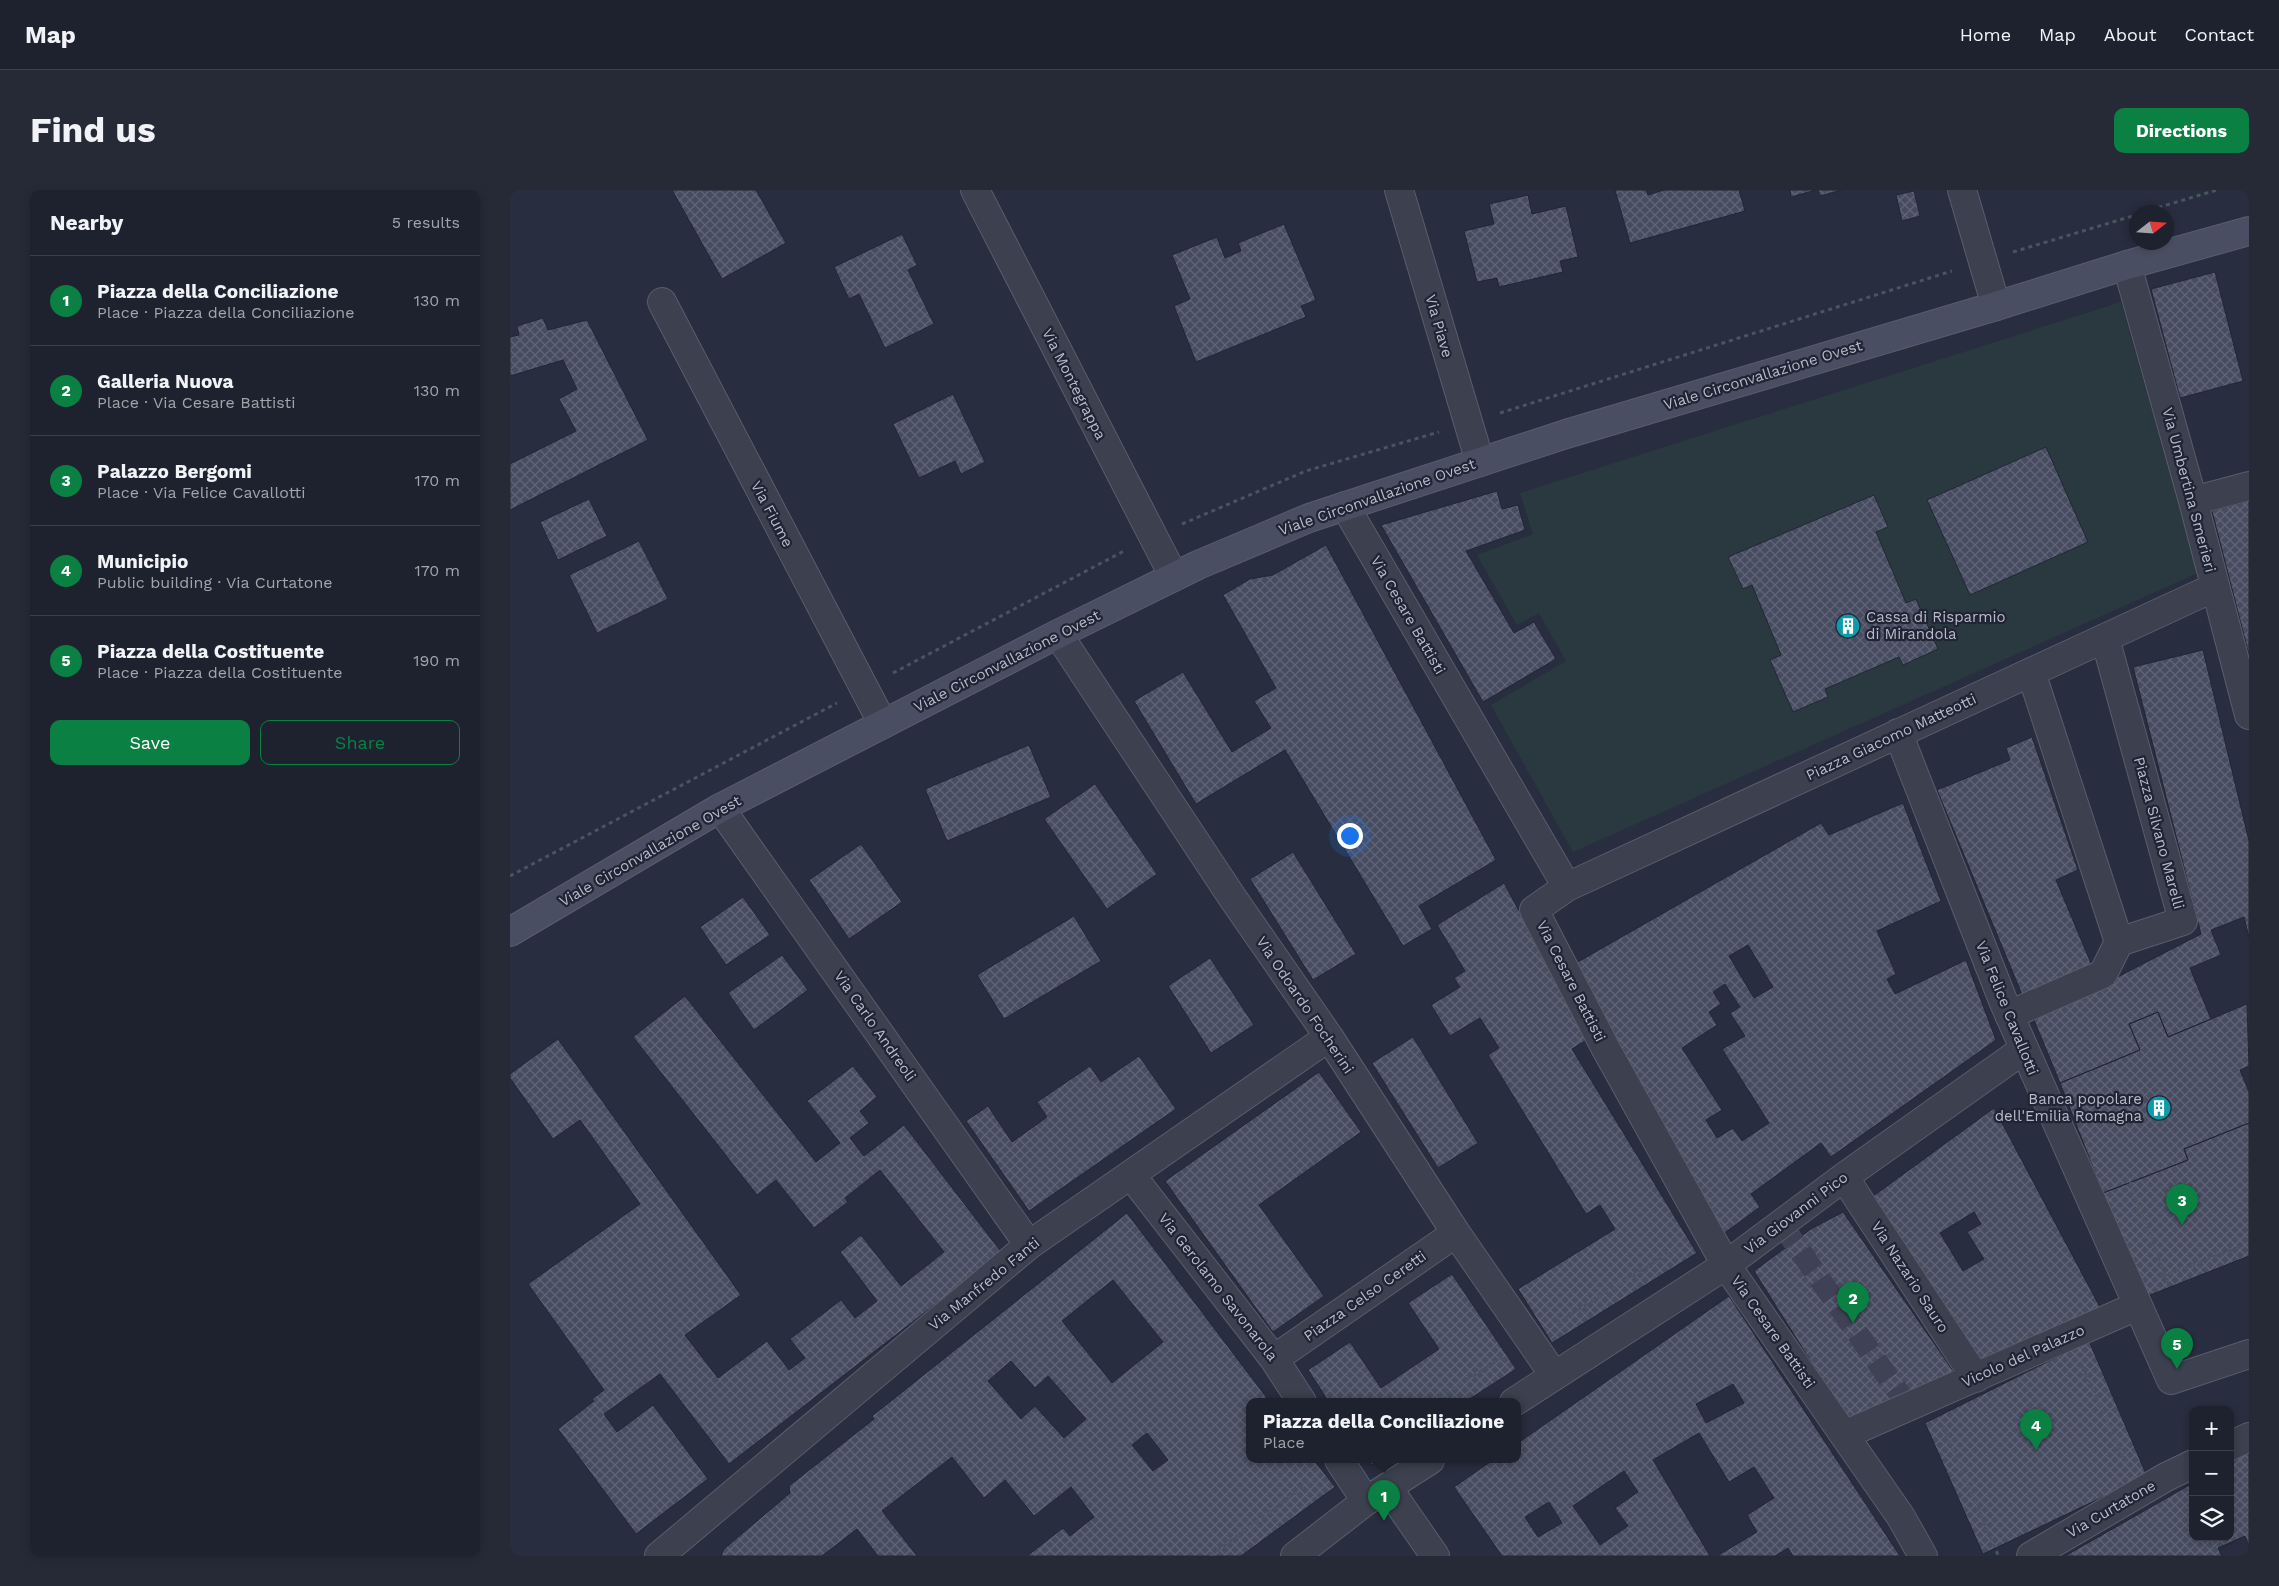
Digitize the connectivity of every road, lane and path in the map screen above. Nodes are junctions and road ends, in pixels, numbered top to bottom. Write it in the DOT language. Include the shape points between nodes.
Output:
graph roads {
  1 [pos="975,190"];
  2 [pos="1399,190"];
  3 [pos="1962,190"];
  4 [pos="2217,190"];
  5 [pos="2167,205"];
  6 [pos="2249,231"];
  7 [pos="2128,265"];
  8 [pos="662,302"];
  9 [pos="1996,306"];
  10 [pos="1480,462"];
  11 [pos="2249,486"];
  12 [pos="2193,501"];
  13 [pos="1345,506"];
  14 [pos="1174,577"];
  15 [pos="2215,587"];
  16 [pos="1058,634"];
  17 [pos="2105,638"];
  18 [pos="2031,672"];
  19 [pos="2249,715"];
  20 [pos="883,724"];
  21 [pos="1898,734"];
  22 [pos="720,808"];
  23 [pos="1566,887"];
  24 [pos="510,932"];
  25 [pos="2119,942"];
  26 [pos="2009,1015"];
  27 [pos="1329,1037"];
  28 [pos="2024,1050"];
  29 [pos="1131,1175"];
  30 [pos="1844,1177"];
  31 [pos="2130,1182"];
  32 [pos="1706,1230"];
  33 [pos="1456,1233"];
  34 [pos="1029,1245"];
  35 [pos="2240,1247"];
  36 [pos="1726,1264"];
  37 [pos="2165,1276"];
  38 [pos="2169,1287"];
  39 [pos="2134,1298"];
  40 [pos="2069,1336"];
  41 [pos="1530,1341"];
  42 [pos="2249,1354"];
  43 [pos="1274,1359"];
  44 [pos="1554,1376"];
  45 [pos="1976,1378"];
  46 [pos="1299,1398"];
  47 [pos="1438,1398"];
  48 [pos="1520,1398"];
  49 [pos="1919,1401"];
  50 [pos="1844,1435"];
  51 [pos="2249,1437"];
  52 [pos="2234,1444"];
  53 [pos="1336,1463"];
  54 [pos="1343,1463"];
  55 [pos="1425,1463"];
  56 [pos="2189,1466"];
  57 [pos="2139,1493"];
  58 [pos="1377,1495"];
  59 [pos="1325,1547"];
  60 [pos="658,1556"];
  61 [pos="1210,1556"];
  62 [pos="1295,1556"];
  63 [pos="1435,1556"];
  64 [pos="1923,1556"];
  65 [pos="1999,1556"];
  66 [pos="2031,1556"];
  1 -- 14 [label="street, Via Montegrappa"];
  2 -- 10 [label="street, Via Piave"];
  3 -- 9 [label="street"];
  4 -- 5 [label="path"];
  6 -- 7 [label="main road, Viale Circonvallazione Ovest"];
  7 -- 9 [label="main road, Viale Circonvallazione Ovest"];
  7 -- 12 [label="street, Via Umbertina Smerieri"];
  8 -- 20 [label="street, Via Fiume"];
  9 -- 10 [label="main road, Viale Circonvallazione Ovest"];
  10 -- 13 [label="main road, Viale Circonvallazione Ovest"];
  11 -- 12 [label="street"];
  12 -- 15 [label="street, Via Umbertina Smerieri"];
  13 -- 14 [label="main road, Viale Circonvallazione Ovest" via="1309,518"];
  13 -- 23 [label="street, Via Cesare Battisti"];
  14 -- 16 [label="main road, Viale Circonvallazione Ovest"];
  15 -- 17 [label="street, Piazza Giacomo Matteotti"];
  15 -- 19 [label="street, Via Umbertina Smerieri"];
  16 -- 20 [label="main road, Viale Circonvallazione Ovest"];
  16 -- 27 [label="street, Via Odoardo Focherini"];
  17 -- 18 [label="street, Piazza Giacomo Matteotti"];
  17 -- 25 [label="street, Piazza Silvano Marelli" via="2183,921"];
  18 -- 21 [label="street, Piazza Giacomo Matteotti"];
  18 -- 25 [label="street"];
  20 -- 22 [label="main road, Viale Circonvallazione Ovest"];
  21 -- 23 [label="street, Piazza Giacomo Matteotti"];
  21 -- 26 [label="street, Via Felice Cavallotti"];
  22 -- 24 [label="main road, Viale Circonvallazione Ovest"];
  22 -- 34 [label="street, Via Carlo Andreoli"];
  23 -- 32 [label="street, Via Cesare Battisti" via="1534,910"];
  25 -- 26 [label="street" via="2103,974"];
  26 -- 28 [label="street, Via Felice Cavallotti"];
  27 -- 29 [label="street, Via Manfredo Fanti"];
  27 -- 33 [label="street, Via Odoardo Focherini"];
  28 -- 30 [label="street, Via Giovanni Pico"];
  28 -- 39 [label="street, Via Felice Cavallotti"];
  29 -- 34 [label="street, Via Manfredo Fanti"];
  29 -- 43 [label="street, Via Gerolamo Savonarola"];
  30 -- 36 [label="street, Via Giovanni Pico"];
  30 -- 45 [label="street, Via Nazario Sauro"];
  31 -- 37 [label="path"];
  32 -- 36 [label="street, Via Cesare Battisti"];
  32 -- 41 [label="path"];
  33 -- 41 [label="street, Via Odoardo Focherini"];
  33 -- 43 [label="street, Piazza Celso Ceretti"];
  34 -- 60 [label="street, Via Manfredo Fanti"];
  35 -- 37 [label="path"];
  36 -- 44 [label="street, Via Giovanni Pico"];
  36 -- 50 [label="street, Via Cesare Battisti"];
  37 -- 38 [label="path"];
  37 -- 39 [label="path"];
  39 -- 40 [label="street, Vicolo del Palazzo"];
  39 -- 42 [label="street, Via Felice Cavallotti" via="2171,1380"];
  40 -- 45 [label="street, Vicolo del Palazzo"];
  40 -- 57 [label="path"];
  41 -- 44 [label="street, Via Odoardo Focherini"];
  41 -- 47 [label="path"];
  43 -- 46 [label="street, Via Gerolamo Savonarola"];
  44 -- 48 [label="street, Via Giovanni Pico"];
  45 -- 49 [label="street, Vicolo del Palazzo"];
  49 -- 50 [label="street, Vicolo del Palazzo"];
  49 -- 65 [label="path"];
  50 -- 64 [label="street, Via Cesare Battisti" via="1901,1517"];
  51 -- 52 [label="street"];
  53 -- 61 [label="path"];
  54 -- 58 [label="street"];
  55 -- 58 [label="street"];
  56 -- 57 [label="street, Via Curtatone"];
  57 -- 66 [label="street, Via Curtatone"];
  58 -- 59 [label="street"];
  58 -- 63 [label="street"];
  59 -- 62 [label="street"];
}
